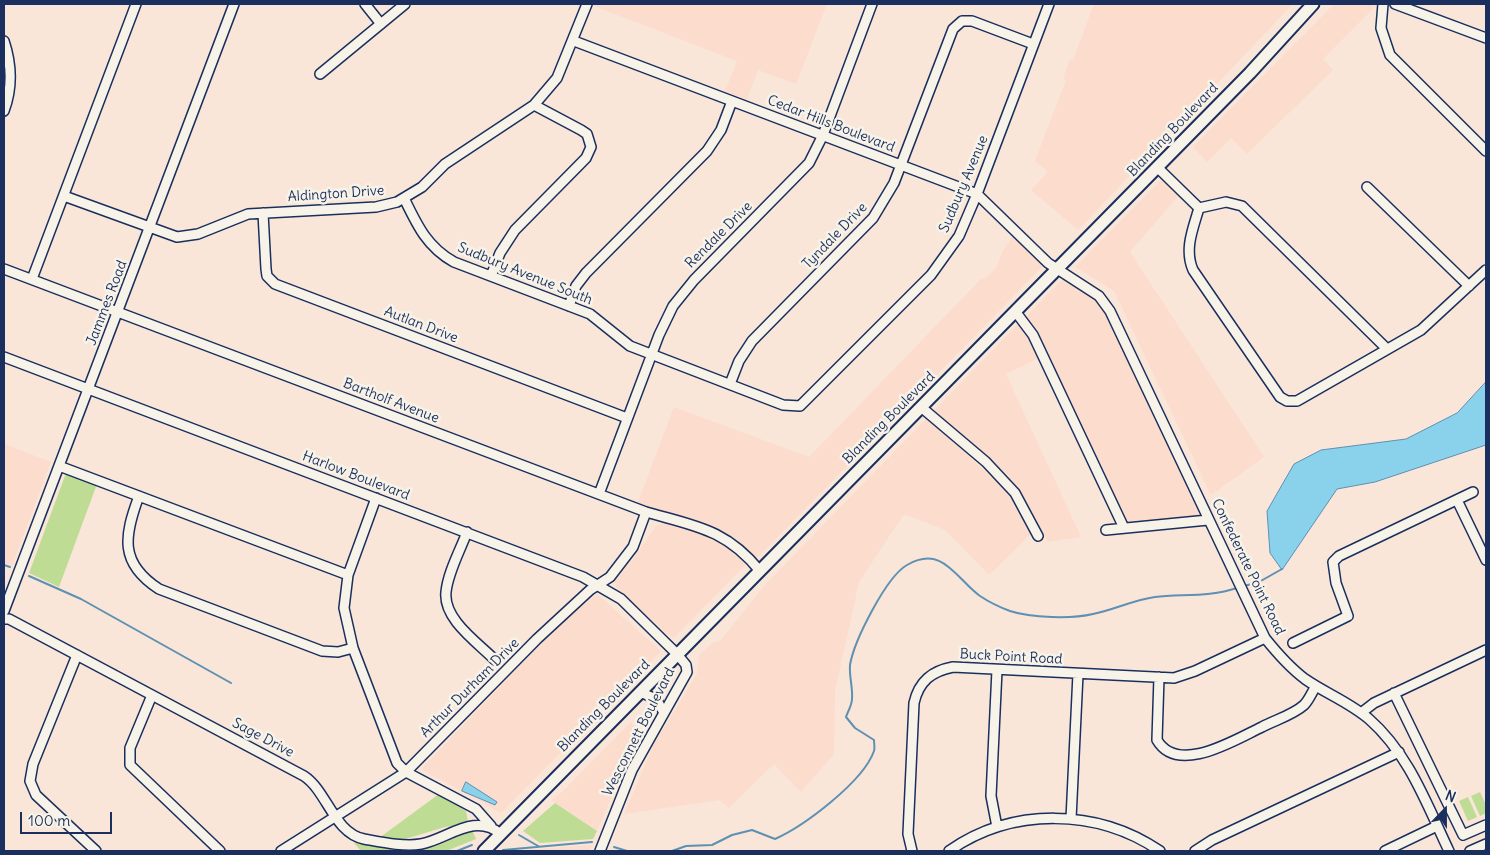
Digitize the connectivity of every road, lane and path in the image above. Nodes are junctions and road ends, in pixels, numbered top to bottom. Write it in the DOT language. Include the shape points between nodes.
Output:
graph roads {
  1 [pos="136,4"];
  2 [pos="234,4"];
  3 [pos="365,4"];
  4 [pos="405,4"];
  5 [pos="587,4"];
  6 [pos="872,4"];
  7 [pos="1049,4"];
  8 [pos="1313,4"];
  9 [pos="1383,4"];
  10 [pos="1395,4"];
  11 [pos="381,24"];
  12 [pos="1486,38"];
  13 [pos="574,40"];
  14 [pos="4,41"];
  15 [pos="1033,44"];
  16 [pos="320,74"];
  17 [pos="732,101"];
  18 [pos="534,105"];
  19 [pos="4,111"];
  20 [pos="823,135"];
  21 [pos="1486,151"];
  22 [pos="901,165"];
  23 [pos="1157,167"];
  24 [pos="1367,187"];
  25 [pos="977,194"];
  26 [pos="64,196"];
  27 [pos="404,198"];
  28 [pos="1199,208"];
  29 [pos="263,213"];
  30 [pos="150,228"];
  31 [pos="4,269"];
  32 [pos="1056,270"];
  33 [pos="1486,270"];
  34 [pos="491,276"];
  35 [pos="32,279"];
  36 [pos="1469,286"];
  37 [pos="569,306"];
  38 [pos="1015,311"];
  39 [pos="118,312"];
  40 [pos="1388,349"];
  41 [pos="651,355"];
  42 [pos="4,357"];
  43 [pos="730,384"];
  44 [pos="88,389"];
  45 [pos="795,407"];
  46 [pos="921,407"];
  47 [pos="628,418"];
  48 [pos="59,466"];
  49 [pos="1473,492"];
  50 [pos="599,494"];
  51 [pos="139,496"];
  52 [pos="376,498"];
  53 [pos="1456,500"];
  54 [pos="646,512"];
  55 [pos="1208,520"];
  56 [pos="1124,528"];
  57 [pos="1106,530"];
  58 [pos="467,532"];
  59 [pos="1038,536"];
  60 [pos="1486,560"];
  61 [pos="760,571"];
  62 [pos="348,575"];
  63 [pos="599,584"];
  64 [pos="4,611"];
  65 [pos="4,619"];
  66 [pos="1265,638"];
  67 [pos="1293,643"];
  68 [pos="353,648"];
  69 [pos="1486,650"];
  70 [pos="677,654"];
  71 [pos="77,655"];
  72 [pos="495,660"];
  73 [pos="997,670"];
  74 [pos="1078,674"];
  75 [pos="1159,678"];
  76 [pos="1316,686"];
  77 [pos="640,692"];
  78 [pos="1394,694"];
  79 [pos="152,695"];
  80 [pos="663,711"];
  81 [pos="1361,713"];
  82 [pos="1399,752"];
  83 [pos="406,772"];
  84 [pos="336,816"];
  85 [pos="1071,819"];
  86 [pos="1486,825"];
  87 [pos="491,826"];
  88 [pos="1437,826"];
  89 [pos="998,827"];
  90 [pos="500,834"];
  91 [pos="1486,844"];
  92 [pos="96,851"];
  93 [pos="220,851"];
  94 [pos="281,851"];
  95 [pos="484,851"];
  96 [pos="600,851"];
  97 [pos="912,851"];
  98 [pos="949,851"];
  99 [pos="1160,851"];
  100 [pos="1195,851"];
  101 [pos="1384,851"];
  102 [pos="1449,851"];
  103 [pos="1470,851"];
  1 -- 26 [label="street"];
  2 -- 30 [label="street, Jammes Road"];
  3 -- 11 [label="street"];
  4 -- 11 [label="street"];
  5 -- 13 [label="street, Aldington Drive"];
  6 -- 20 [label="street, Rendale Drive"];
  7 -- 15 [label="street, Sudbury Avenue"];
  8 -- 23 [label="main road, Blanding Boulevard"];
  9 -- 21 [label="street" via="1381,28 1390,55"];
  10 -- 12 [label="street"];
  11 -- 16 [label="street"];
  13 -- 17 [label="street, Cedar Hills Boulevard"];
  13 -- 18 [label="street, Aldington Drive" via="557,78"];
  14 -- 19 [label="street" via="10,70"];
  15 -- 22 [label="street, Tyndale Drive" via="972,21 957,24"];
  15 -- 25 [label="street, Sudbury Avenue"];
  17 -- 20 [label="street, Cedar Hills Boulevard"];
  17 -- 37 [label="street" via="721,130 707,151 586,273 576,286"];
  18 -- 27 [label="street, Aldington Drive" via="445,164 422,187"];
  18 -- 34 [label="street" via="587,134 591,147 586,158 507,241"];
  20 -- 22 [label="street, Cedar Hills Boulevard"];
  20 -- 41 [label="street, Rendale Drive" via="804,168 684,291 665,320"];
  22 -- 25 [label="street, Cedar Hills Boulevard"];
  22 -- 43 [label="street, Tyndale Drive" via="889,194 873,218 752,341"];
  23 -- 28 [label="street"];
  23 -- 32 [label="main road, Blanding Boulevard"];
  24 -- 36 [label="street"];
  25 -- 32 [label="street, Cedar Hills Boulevard"];
  25 -- 45 [label="street, Sudbury Avenue" via="959,236 931,275 804,403"];
  26 -- 30 [label="street, Aldington Drive"];
  26 -- 35 [label="street"];
  27 -- 29 [label="street, Aldington Drive" via="376,207"];
  27 -- 34 [label="street, Sudbury Avenue South" via="420,231 433,248 454,262"];
  28 -- 40 [label="street" via="1226,202 1242,206"];
  28 -- 40 [label="street" via="1189,245 1193,270 1280,396 1287,401 1296,401"];
  29 -- 30 [label="street, Aldington Drive" via="236,217 184,237"];
  29 -- 47 [label="street, Autlan Drive" via="267,276 275,284"];
  30 -- 39 [label="street, Jammes Road"];
  31 -- 35 [label="street, Bartholf Avenue"];
  32 -- 38 [label="main road, Blanding Boulevard"];
  32 -- 55 [label="street, Confederate Point Road" via="1102,299 1110,311"];
  33 -- 36 [label="street"];
  34 -- 37 [label="street, Sudbury Avenue South"];
  35 -- 39 [label="street, Bartholf Avenue"];
  36 -- 40 [label="street" via="1421,330"];
  37 -- 41 [label="street, Sudbury Avenue South" via="590,314 621,341"];
  38 -- 46 [label="main road, Blanding Boulevard"];
  38 -- 56 [label="street" via="1032,335"];
  39 -- 44 [label="street, Jammes Road"];
  39 -- 50 [label="street, Bartholf Avenue"];
  41 -- 43 [label="street, Sudbury Avenue South"];
  41 -- 47 [label="street, Rendale Drive"];
  42 -- 44 [label="street, Harlow Boulevard"];
  43 -- 45 [label="street, Sudbury Avenue South"];
  44 -- 48 [label="street, Jammes Road"];
  44 -- 52 [label="street, Harlow Boulevard"];
  46 -- 59 [label="street" via="986,462 1015,493"];
  46 -- 61 [label="main road, Blanding Boulevard"];
  47 -- 50 [label="street, Rendale Drive"];
  48 -- 51 [label="street"];
  48 -- 64 [label="street, Jammes Road"];
  49 -- 53 [label="street"];
  50 -- 54 [label="street, Bartholf Avenue"];
  51 -- 62 [label="street"];
  51 -- 68 [label="street" via="128,525 127,543 133,564 148,582 322,651 338,652"];
  52 -- 58 [label="street, Harlow Boulevard"];
  52 -- 62 [label="street"];
  53 -- 60 [label="street"];
  53 -- 67 [label="street" via="1339,556 1333,562 1336,583 1348,616"];
  54 -- 61 [label="street, Bartholf Avenue" via="719,534 732,542"];
  54 -- 63 [label="street, Arthur Durham Drive" via="628,556 610,577"];
  55 -- 56 [label="street"];
  55 -- 66 [label="street, Confederate Point Road"];
  56 -- 57 [label="street"];
  58 -- 63 [label="street, Harlow Boulevard"];
  58 -- 72 [label="street" via="448,584 446,602 452,617"];
  61 -- 70 [label="main road, Blanding Boulevard"];
  62 -- 68 [label="street" via="344,608"];
  63 -- 70 [label="street, Harlow Boulevard" via="621,599"];
  63 -- 83 [label="street, Arthur Durham Drive" via="537,639"];
  65 -- 71 [label="street, Sage Drive"];
  66 -- 75 [label="street, Buck Point Road" via="1185,675"];
  66 -- 76 [label="street, Confederate Point Road" via="1286,663"];
  68 -- 83 [label="street" via="393,756"];
  69 -- 78 [label="street"];
  70 -- 77 [label="main road, Blanding Boulevard"];
  70 -- 80 [label="street, Wesconnett Boulevard" via="686,665 687,672"];
  71 -- 79 [label="street, Sage Drive"];
  71 -- 92 [label="street" via="33,764 30,781 36,795"];
  73 -- 74 [label="street, Buck Point Road"];
  73 -- 89 [label="street" via="991,796"];
  73 -- 97 [label="street, Buck Point Road" via="944,669 926,678 916,694 908,834"];
  74 -- 75 [label="street, Buck Point Road"];
  74 -- 85 [label="street"];
  75 -- 76 [label="street" via="1157,740 1168,751 1189,755 1212,751 1295,711 1308,700"];
  76 -- 81 [label="street, Confederate Point Road"];
  77 -- 80 [label="street" via="656,699"];
  77 -- 90 [label="main road, Blanding Boulevard"];
  78 -- 81 [label="street"];
  78 -- 86 [label="street" via="1463,835"];
  79 -- 84 [label="street, Sage Drive" via="304,776 316,786"];
  79 -- 93 [label="street" via="130,748 130,765"];
  80 -- 96 [label="street, Wesconnett Boulevard" via="632,770"];
  81 -- 82 [label="street, Confederate Point Road"];
  82 -- 88 [label="street, Confederate Point Road"];
  82 -- 100 [label="street"];
  83 -- 84 [label="street, Arthur Durham Drive"];
  83 -- 87 [label="street" via="476,809"];
  84 -- 87 [label="street, Sage Drive" via="349,832 362,838 411,844 430,842 458,829"];
  84 -- 94 [label="street, Arthur Durham Drive"];
  85 -- 89 [label="street" via="1037,819"];
  85 -- 99 [label="street" via="1120,830"];
  87 -- 90 [label="street"];
  88 -- 101 [label="street"];
  88 -- 102 [label="street, Confederate Point Road"];
  89 -- 98 [label="street"];
  90 -- 95 [label="main road, Blanding Boulevard"];
  91 -- 103 [label="street"];
}
